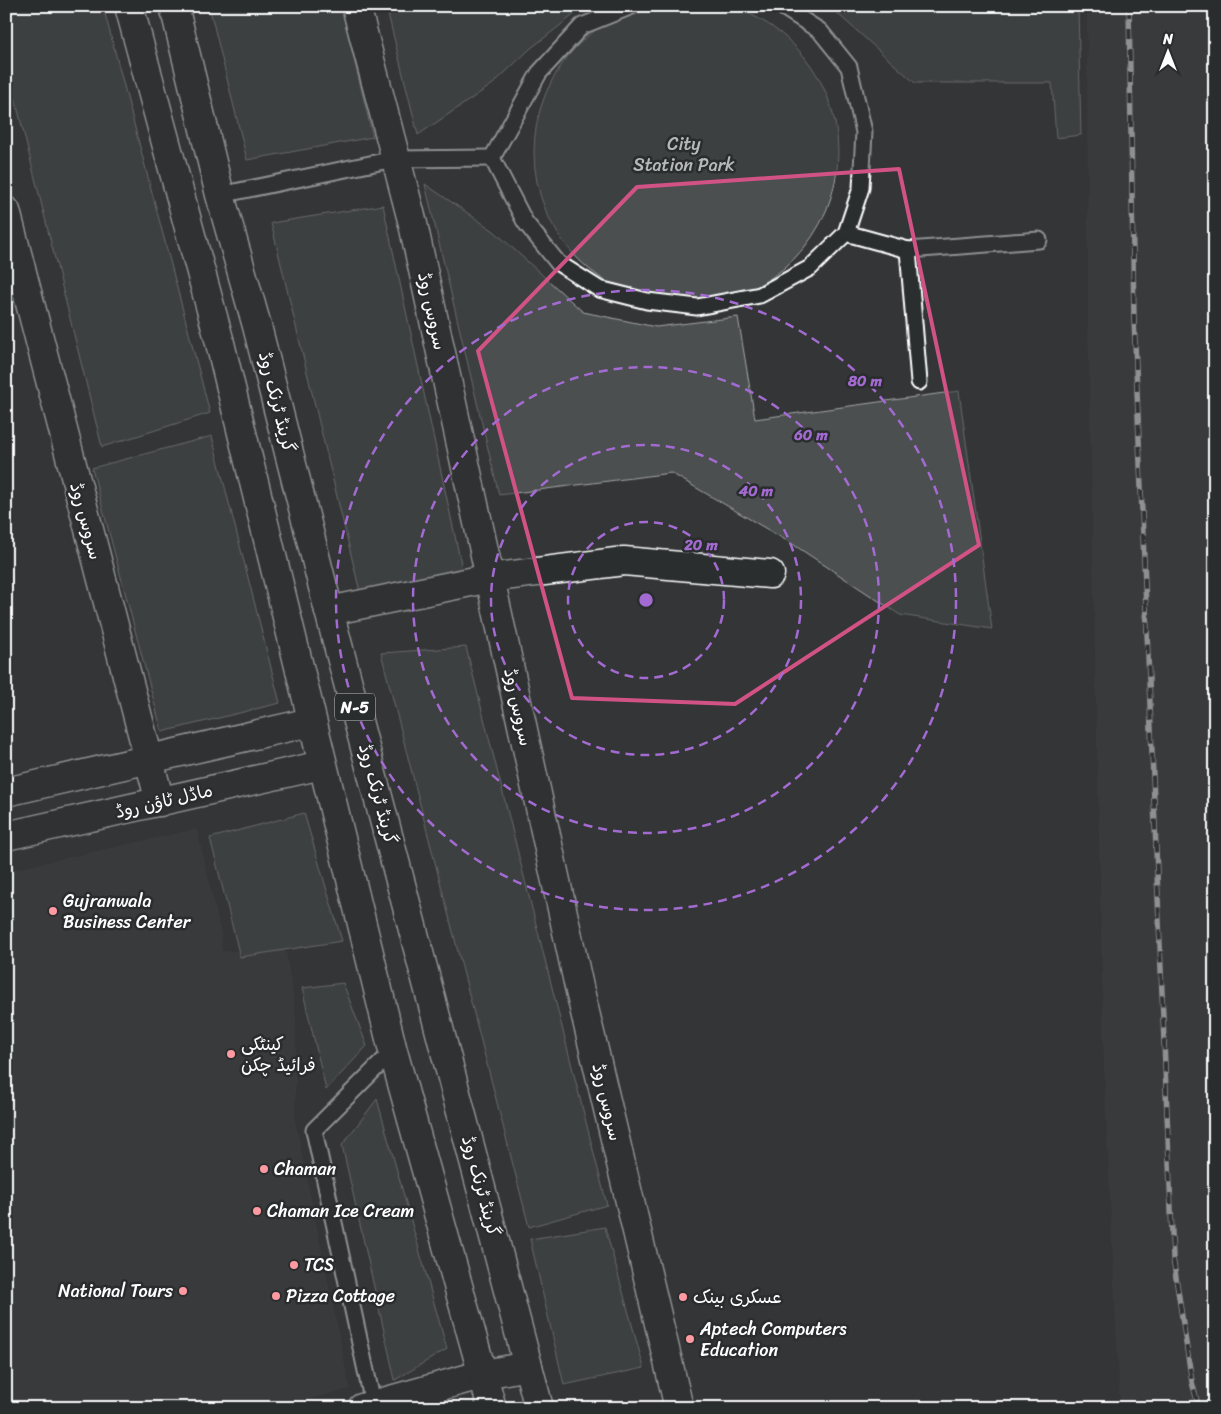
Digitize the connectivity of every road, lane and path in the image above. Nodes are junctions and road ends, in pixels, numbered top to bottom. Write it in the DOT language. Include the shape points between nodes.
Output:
graph roads {
  1 [pos="129,6"];
  2 [pos="174,6"];
  3 [pos="356,6"];
  4 [pos="632,6"];
  5 [pos="782,6"];
  6 [pos="492,158"];
  7 [pos="394,159"];
  8 [pos="220,195"];
  9 [pos="6,211"];
  10 [pos="846,233"];
  11 [pos="1039,240"];
  12 [pos="908,250"];
  13 [pos="919,382"];
  14 [pos="770,574"];
  15 [pos="490,578"];
  16 [pos="329,611"];
  17 [pos="311,722"];
  18 [pos="148,759"];
  19 [pos="322,765"];
  20 [pos="6,792"];
  21 [pos="160,802"];
  22 [pos="6,836"];
  23 [pos="393,1051"];
  24 [pos="528,1366"];
  25 [pos="484,1374"];
  26 [pos="370,1407"];
  27 [pos="492,1408"];
  28 [pos="539,1408"];
  29 [pos="679,1408"];
  1 -- 17 [label="main road, N-5" via="218,339"];
  2 -- 8 [label="main road, گرینڈ ٹرنک روڈ / N-5"];
  3 -- 7 [label="main road, سروس روڈ"];
  4 -- 6 [label="lane" via="582,26 539,73"];
  5 -- 10 [label="lane" via="820,31 849,67 864,132 861,188"];
  6 -- 7 [label="lane"];
  6 -- 10 [label="lane" via="524,222 558,263 599,290 647,301 697,307 760,295 810,268"];
  7 -- 8 [label="lane"];
  7 -- 15 [label="main road, سروس روڈ" via="412,224"];
  8 -- 16 [label="main road, گرینڈ ٹرنک روڈ / N-5" via="260,336"];
  9 -- 18 [label="main road, سروس روڈ"];
  10 -- 12 [label="lane"];
  11 -- 12 [label="lane"];
  12 -- 13 [label="lane"];
  14 -- 15 [label="main road" via="624,562"];
  15 -- 16 [label="main road"];
  15 -- 29 [label="main road, سروس روڈ" via="579,987"];
  16 -- 24 [label="main road, گرینڈ ٹرنک روڈ / N-5"];
  17 -- 18 [label="main road"];
  17 -- 19 [label="main road, N-5"];
  18 -- 20 [label="main road"];
  18 -- 21 [label="main road, سروس روڈ"];
  19 -- 21 [label="main road, ماڈل ٹاؤن روڈ"];
  19 -- 23 [label="main road, N-5"];
  21 -- 22 [label="main road, ماڈل ٹاؤن روڈ"];
  23 -- 25 [label="main road, N-5"];
  23 -- 26 [label="lane" via="314,1130"];
  24 -- 25 [label="main road"];
  24 -- 28 [label="main road, گرینڈ ٹرنک روڈ / N-5"];
  25 -- 26 [label="main road"];
  25 -- 27 [label="main road, N-5"];
}
